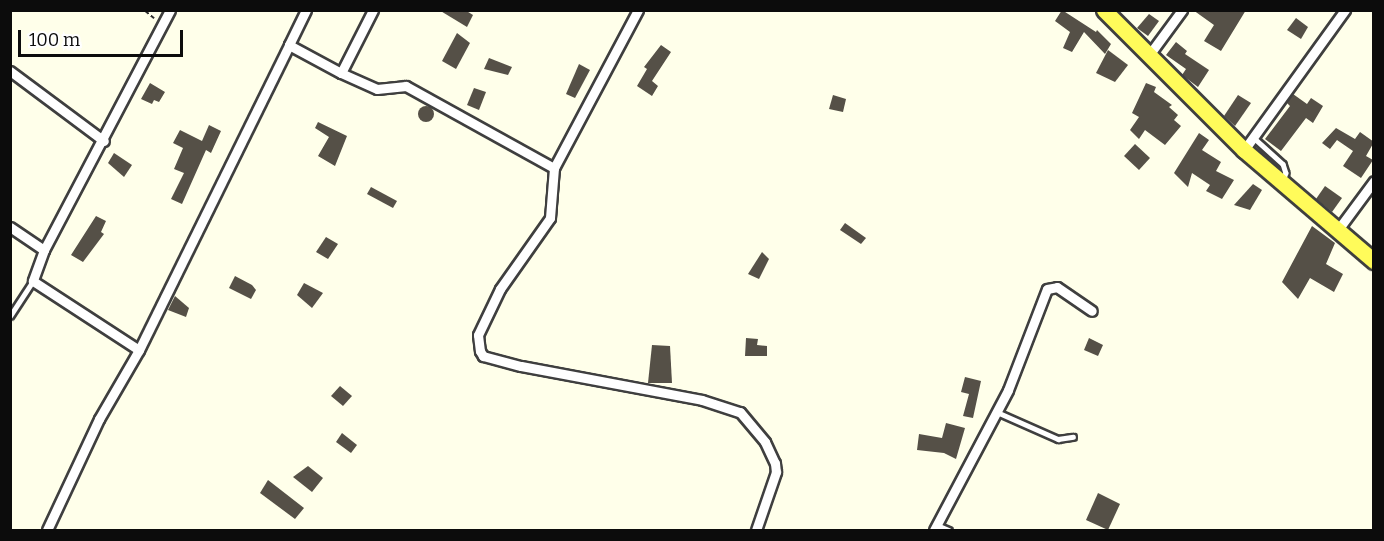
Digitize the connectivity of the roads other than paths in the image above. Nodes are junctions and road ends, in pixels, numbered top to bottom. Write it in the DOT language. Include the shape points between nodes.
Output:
graph roads {
  1 [pos="170,10"];
  2 [pos="306,10"];
  3 [pos="373,10"];
  4 [pos="638,10"];
  5 [pos="1104,10"];
  6 [pos="1182,10"];
  7 [pos="1345,10"];
  8 [pos="289,45"];
  9 [pos="1149,54"];
  10 [pos="10,71"];
  11 [pos="341,73"];
  12 [pos="1252,136"];
  13 [pos="104,141"];
  14 [pos="1244,150"];
  15 [pos="555,168"];
  16 [pos="1374,181"];
  17 [pos="1281,183"];
  18 [pos="10,227"];
  19 [pos="1337,231"];
  20 [pos="44,250"];
  21 [pos="1374,261"];
  22 [pos="33,281"];
  23 [pos="1092,311"];
  24 [pos="10,316"];
  25 [pos="139,351"];
  26 [pos="997,411"];
  27 [pos="1073,437"];
  28 [pos="935,528"];
  29 [pos="47,531"];
  30 [pos="756,531"];
  31 [pos="949,531"];
  1 -- 13 [label="street"];
  2 -- 8 [label="street"];
  3 -- 11 [label="street"];
  4 -- 15 [label="street"];
  5 -- 9 [label="main road"];
  6 -- 9 [label="street"];
  7 -- 12 [label="street"];
  8 -- 11 [label="street"];
  8 -- 25 [label="street"];
  9 -- 14 [label="main road"];
  10 -- 13 [label="street"];
  11 -- 15 [label="street" via="377,89 406,86"];
  12 -- 14 [label="street"];
  12 -- 17 [label="lane" via="1283,164 1286,173"];
  13 -- 20 [label="street"];
  14 -- 17 [label="main road"];
  15 -- 30 [label="street" via="550,218 500,289 478,334 480,351 483,356 521,366 702,400 740,412 765,442 775,463"];
  16 -- 19 [label="street"];
  17 -- 19 [label="main road"];
  18 -- 20 [label="street"];
  19 -- 21 [label="main road"];
  20 -- 22 [label="street"];
  22 -- 24 [label="lane"];
  22 -- 25 [label="street"];
  23 -- 26 [label="street" via="1057,287 1047,290"];
  25 -- 29 [label="street" via="99,418"];
  26 -- 27 [label="lane" via="1058,439"];
  26 -- 28 [label="street"];
  28 -- 31 [label="lane"];
}
